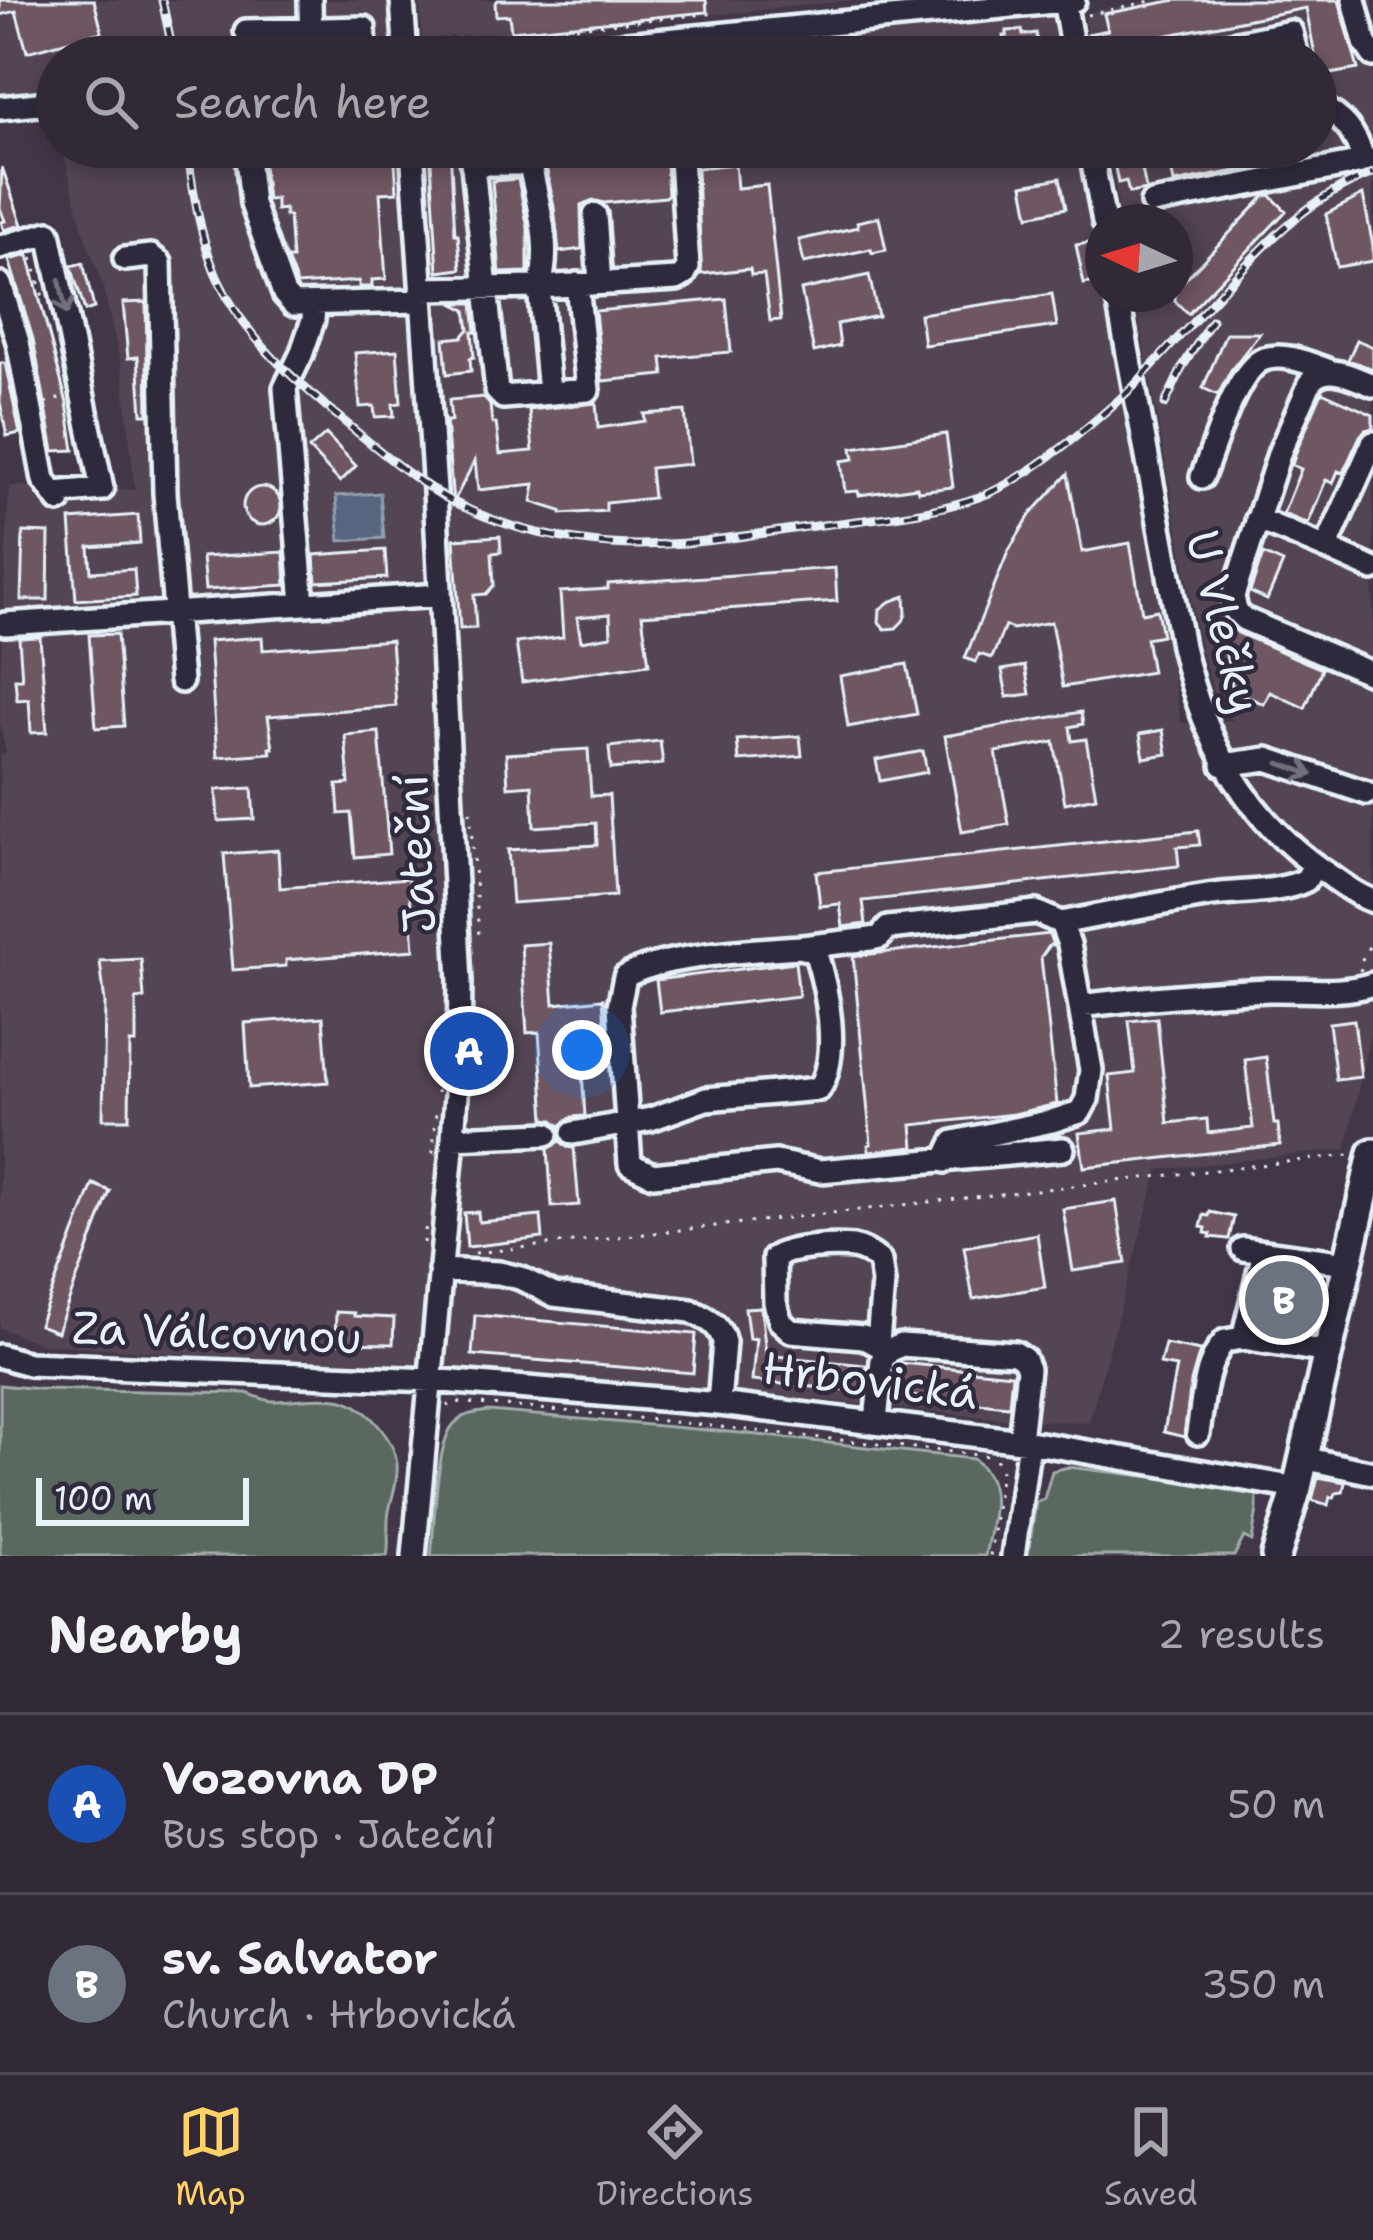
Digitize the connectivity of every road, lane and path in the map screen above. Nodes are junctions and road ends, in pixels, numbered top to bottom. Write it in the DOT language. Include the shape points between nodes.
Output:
graph roads {
  1 [pos="310,0"];
  2 [pos="402,0"];
  3 [pos="1155,0"];
  4 [pos="1354,0"];
  5 [pos="1073,4"];
  6 [pos="718,14"];
  7 [pos="310,29"];
  8 [pos="246,31"];
  9 [pos="310,36"];
  10 [pos="364,36"];
  11 [pos="405,36"];
  12 [pos="488,36"];
  13 [pos="792,36"];
  14 [pos="1074,36"];
  15 [pos="1370,46"];
  16 [pos="36,104"];
  17 [pos="0,108"];
  18 [pos="1337,115"];
  19 [pos="1368,161"];
  20 [pos="1337,167"];
  21 [pos="248,168"];
  22 [pos="413,168"];
  23 [pos="472,168"];
  24 [pos="531,168"];
  25 [pos="682,168"];
  26 [pos="1092,168"];
  27 [pos="1332,168"];
  28 [pos="1152,203"];
  29 [pos="1096,204"];
  30 [pos="595,215"];
  31 [pos="0,248"];
  32 [pos="43,255"];
  33 [pos="124,259"];
  34 [pos="600,283"];
  35 [pos="0,284"];
  36 [pos="577,284"];
  37 [pos="484,287"];
  38 [pos="539,287"];
  39 [pos="422,295"];
  40 [pos="44,304"];
  41 [pos="314,305"];
  42 [pos="1120,312"];
  43 [pos="1330,371"];
  44 [pos="1373,386"];
  45 [pos="549,392"];
  46 [pos="67,396"];
  47 [pos="40,404"];
  48 [pos="1373,443"];
  49 [pos="1202,477"];
  50 [pos="1257,519"];
  51 [pos="1326,548"];
  52 [pos="1373,569"];
  53 [pos="440,595"];
  54 [pos="303,604"];
  55 [pos="175,612"];
  56 [pos="4,624"];
  57 [pos="1373,674"];
  58 [pos="181,681"];
  59 [pos="1223,765"];
  60 [pos="1366,794"];
  61 [pos="470,804"];
  62 [pos="1314,866"];
  63 [pos="1373,901"];
  64 [pos="1061,923"];
  65 [pos="478,937"];
  66 [pos="1373,939"];
  67 [pos="800,947"];
  68 [pos="1368,981"];
  69 [pos="1080,1006"];
  70 [pos="440,1034"];
  71 [pos="628,1124"];
  72 [pos="573,1133"];
  73 [pos="547,1134"];
  74 [pos="453,1138"];
  75 [pos="1063,1149"];
  76 [pos="1361,1154"];
  77 [pos="945,1161"];
  78 [pos="432,1163"];
  79 [pos="1366,1209"];
  80 [pos="426,1222"];
  81 [pos="424,1240"];
  82 [pos="468,1253"];
  83 [pos="1347,1263"];
  84 [pos="440,1270"];
  85 [pos="1244,1338"];
  86 [pos="884,1347"];
  87 [pos="1327,1352"];
  88 [pos="0,1356"];
  89 [pos="431,1380"];
  90 [pos="719,1405"];
  91 [pos="445,1407"];
  92 [pos="876,1422"];
  93 [pos="1198,1433"];
  94 [pos="1024,1441"];
  95 [pos="1304,1458"];
  96 [pos="1373,1473"];
  97 [pos="1297,1487"];
  98 [pos="414,1556"];
  99 [pos="990,1556"];
  100 [pos="1013,1556"];
  101 [pos="1276,1556"];
  1 -- 7 [label="street"];
  2 -- 11 [label="street"];
  3 -- 5 [label="path"];
  4 -- 15 [label="street"];
  5 -- 13 [label="street"];
  5 -- 14 [label="street"];
  6 -- 12 [label="path"];
  7 -- 8 [label="street"];
  7 -- 9 [label="street"];
  7 -- 10 [label="street" via="364,28"];
  16 -- 17 [label="street"];
  18 -- 19 [label="street"];
  19 -- 20 [label="street"];
  21 -- 41 [label="street" via="252,204 284,294 292,304"];
  22 -- 39 [label="street, Jateční"];
  23 -- 37 [label="street"];
  24 -- 38 [label="street" via="546,255"];
  25 -- 34 [label="street" via="684,275"];
  26 -- 29 [label="street"];
  27 -- 28 [label="street"];
  30 -- 34 [label="street"];
  31 -- 35 [label="street, one-way" via="50,233 102,489 53,493"];
  32 -- 40 [label="path" via="32,257"];
  33 -- 55 [label="street" via="160,263"];
  34 -- 36 [label="street"];
  36 -- 38 [label="street"];
  36 -- 45 [label="street" via="588,390"];
  37 -- 38 [label="street"];
  37 -- 39 [label="street"];
  37 -- 45 [label="street" via="497,391"];
  38 -- 45 [label="street"];
  39 -- 41 [label="street"];
  39 -- 53 [label="street, Jateční"];
  41 -- 54 [label="street" via="285,388"];
  42 -- 59 [label="street, U Vlečky" via="1182,646"];
  43 -- 44 [label="street"];
  43 -- 49 [label="street" via="1293,358 1265,358 1250,368"];
  43 -- 50 [label="street" via="1311,381"];
  46 -- 47 [label="path"];
  48 -- 51 [label="street"];
  50 -- 51 [label="street"];
  50 -- 57 [label="street" via="1233,596 1236,610"];
  51 -- 52 [label="street"];
  53 -- 54 [label="street"];
  53 -- 74 [label="street, Jateční" via="460,982"];
  54 -- 55 [label="street"];
  55 -- 56 [label="street"];
  55 -- 58 [label="street"];
  59 -- 60 [label="street, one-way" via="1268,759"];
  59 -- 62 [label="street, U Vlečky"];
  61 -- 65 [label="path"];
  62 -- 63 [label="street, U Vlečky"];
  62 -- 64 [label="street" via="1285,889"];
  64 -- 67 [label="street" via="1036,912 887,928 871,939"];
  64 -- 69 [label="street"];
  66 -- 68 [label="path" via="1359,965"];
  67 -- 71 [label="street" via="662,963 625,977 619,1006"];
  67 -- 71 [label="street" via="815,951 824,978 831,1049 819,1089 706,1100"];
  68 -- 69 [label="street" via="1346,989"];
  69 -- 77 [label="street" via="1091,1070 1080,1112 955,1142"];
  70 -- 78 [label="path"];
  71 -- 72 [label="street"];
  71 -- 77 [label="street" via="630,1164 653,1174 776,1162 820,1171"];
  73 -- 74 [label="street"];
  74 -- 84 [label="street, Jateční"];
  75 -- 77 [label="street"];
  76 -- 79 [label="main road"];
  76 -- 82 [label="path"];
  79 -- 83 [label="main road"];
  80 -- 81 [label="path"];
  83 -- 85 [label="street" via="1253,1251"];
  83 -- 87 [label="main road"];
  84 -- 89 [label="street, Jateční"];
  84 -- 90 [label="street" via="499,1273 554,1295 710,1320 724,1342"];
  85 -- 87 [label="street"];
  85 -- 93 [label="street" via="1225,1340 1215,1353"];
  86 -- 86 [label="street" via="791,1331 775,1302 773,1258 850,1247 880,1261"];
  86 -- 92 [label="street"];
  86 -- 94 [label="street" via="1024,1359"];
  87 -- 95 [label="main road"];
  88 -- 89 [label="street, Za Válcovnou" via="29,1364"];
  89 -- 90 [label="street, Hrbovická"];
  89 -- 98 [label="street, Jateční"];
  90 -- 92 [label="street, Hrbovická"];
  91 -- 99 [label="path" via="600,1414 988,1456 1001,1468"];
  92 -- 94 [label="street, Hrbovická"];
  94 -- 97 [label="street, Hrbovická"];
  94 -- 100 [label="street"];
  95 -- 96 [label="street"];
  95 -- 97 [label="main road"];
  97 -- 101 [label="main road"];
}
